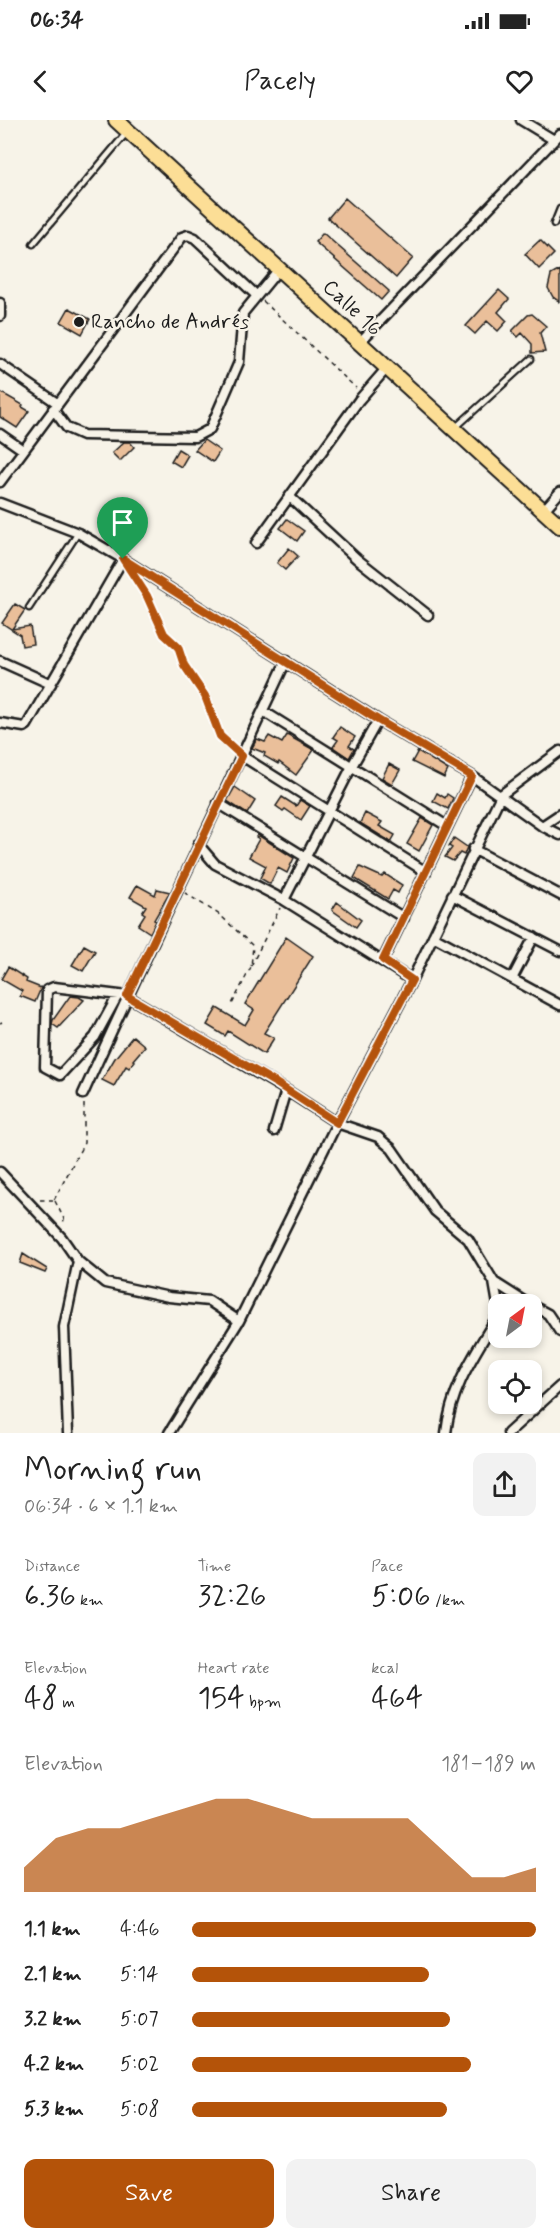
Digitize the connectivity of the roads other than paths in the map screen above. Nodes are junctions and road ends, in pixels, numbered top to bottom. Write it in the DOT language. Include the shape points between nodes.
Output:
graph roads {
  1 [pos="116,120"];
  2 [pos="522,120"];
  3 [pos="128,131"];
  4 [pos="557,137"];
  5 [pos="560,209"];
  6 [pos="554,224"];
  7 [pos="33,244"];
  8 [pos="279,269"];
  9 [pos="258,292"];
  10 [pos="0,303"];
  11 [pos="0,316"];
  12 [pos="359,343"];
  13 [pos="531,359"];
  14 [pos="0,364"];
  15 [pos="381,375"];
  16 [pos="55,406"];
  17 [pos="453,429"];
  18 [pos="0,434"];
  19 [pos="23,450"];
  20 [pos="0,482"];
  21 [pos="560,492"];
  22 [pos="291,498"];
  23 [pos="0,503"];
  24 [pos="543,511"];
  25 [pos="560,526"];
  26 [pos="78,533"];
  27 [pos="256,543"];
  28 [pos="123,559"];
  29 [pos="29,608"];
  30 [pos="428,615"];
  31 [pos="0,661"];
  32 [pos="286,661"];
  33 [pos="51,684"];
  34 [pos="263,711"];
  35 [pos="378,720"];
  36 [pos="0,723"];
  37 [pos="560,751"];
  38 [pos="242,756"];
  39 [pos="352,766"];
  40 [pos="472,776"];
  41 [pos="501,795"];
  42 [pos="218,803"];
  43 [pos="330,809"];
  44 [pos="560,814"];
  45 [pos="447,826"];
  46 [pos="542,826"];
  47 [pos="560,835"];
  48 [pos="198,844"];
  49 [pos="473,849"];
  50 [pos="307,856"];
  51 [pos="426,872"];
  52 [pos="560,895"];
  53 [pos="452,896"];
  54 [pos="284,900"];
  55 [pos="404,918"];
  56 [pos="433,936"];
  57 [pos="534,938"];
  58 [pos="560,951"];
  59 [pos="383,960"];
  60 [pos="512,979"];
  61 [pos="412,980"];
  62 [pos="123,995"];
  63 [pos="560,1005"];
  64 [pos="286,1090"];
  65 [pos="83,1094"];
  66 [pos="337,1123"];
  67 [pos="274,1131"];
  68 [pos="0,1172"];
  69 [pos="78,1261"];
  70 [pos="494,1282"];
  71 [pos="496,1294"];
  72 [pos="510,1294"];
  73 [pos="542,1311"];
  74 [pos="238,1321"];
  75 [pos="488,1332"];
  76 [pos="560,1332"];
  77 [pos="560,1386"];
  78 [pos="68,1433"];
  79 [pos="169,1433"];
  80 [pos="446,1433"];
  81 [pos="508,1433"];
  1 -- 3 [label="highway, Calle 16"];
  2 -- 4 [label="street"];
  3 -- 7 [label="lane"];
  3 -- 8 [label="highway, Calle 16"];
  4 -- 12 [label="street"];
  5 -- 6 [label="lane"];
  8 -- 9 [label="street"];
  8 -- 12 [label="highway, Calle 16"];
  9 -- 16 [label="street" via="195,238 182,237"];
  9 -- 16 [label="street" via="241,318 239,362 210,429 201,435 83,435 67,429"];
  10 -- 11 [label="street"];
  12 -- 15 [label="highway, Calle 16"];
  13 -- 17 [label="lane"];
  14 -- 16 [label="street"];
  15 -- 17 [label="highway, Calle 16"];
  15 -- 22 [label="street"];
  16 -- 19 [label="street"];
  17 -- 24 [label="highway, Calle 16"];
  18 -- 19 [label="street"];
  19 -- 20 [label="street"];
  21 -- 24 [label="street"];
  22 -- 27 [label="street"];
  22 -- 30 [label="street" via="357,560"];
  23 -- 26 [label="street"];
  24 -- 25 [label="highway, Calle 16"];
  26 -- 28 [label="street"];
  26 -- 29 [label="lane"];
  28 -- 32 [label="street"];
  28 -- 33 [label="street"];
  31 -- 33 [label="street"];
  32 -- 34 [label="street"];
  32 -- 35 [label="street"];
  33 -- 36 [label="street" via="27,725"];
  34 -- 38 [label="street"];
  34 -- 39 [label="street"];
  35 -- 39 [label="street"];
  35 -- 40 [label="street"];
  37 -- 41 [label="street"];
  38 -- 42 [label="street"];
  38 -- 43 [label="street"];
  39 -- 43 [label="street"];
  39 -- 45 [label="street"];
  40 -- 41 [label="street"];
  40 -- 45 [label="street"];
  41 -- 46 [label="street"];
  41 -- 49 [label="street"];
  42 -- 48 [label="street"];
  42 -- 50 [label="street"];
  43 -- 50 [label="street"];
  43 -- 51 [label="street"];
  44 -- 46 [label="street"];
  45 -- 51 [label="street"];
  46 -- 47 [label="street"];
  48 -- 54 [label="street" via="215,864"];
  48 -- 62 [label="street" via="179,891"];
  49 -- 52 [label="street"];
  49 -- 53 [label="street"];
  50 -- 54 [label="street"];
  50 -- 55 [label="street"];
  51 -- 55 [label="street"];
  53 -- 56 [label="street"];
  53 -- 57 [label="street"];
  54 -- 59 [label="street"];
  55 -- 59 [label="street"];
  56 -- 60 [label="street"];
  56 -- 61 [label="street"];
  57 -- 58 [label="street"];
  57 -- 60 [label="street"];
  59 -- 61 [label="street"];
  60 -- 63 [label="street"];
  61 -- 66 [label="street"];
  62 -- 62 [label="street" via="54,987 47,990 47,1070 60,1075 95,1037"];
  62 -- 64 [label="street"];
  62 -- 65 [label="street"];
  64 -- 66 [label="street"];
  64 -- 67 [label="street"];
  66 -- 70 [label="street" via="378,1137 392,1149 435,1211 468,1239"];
  66 -- 74 [label="street"];
  68 -- 69 [label="street" via="62,1238"];
  69 -- 74 [label="street" via="105,1282 169,1297 208,1301"];
  69 -- 78 [label="street" via="64,1327"];
  70 -- 71 [label="street"];
  70 -- 72 [label="street"];
  73 -- 76 [label="street"];
  74 -- 79 [label="street"];
  75 -- 80 [label="street" via="455,1388"];
  77 -- 81 [label="street"];
}
